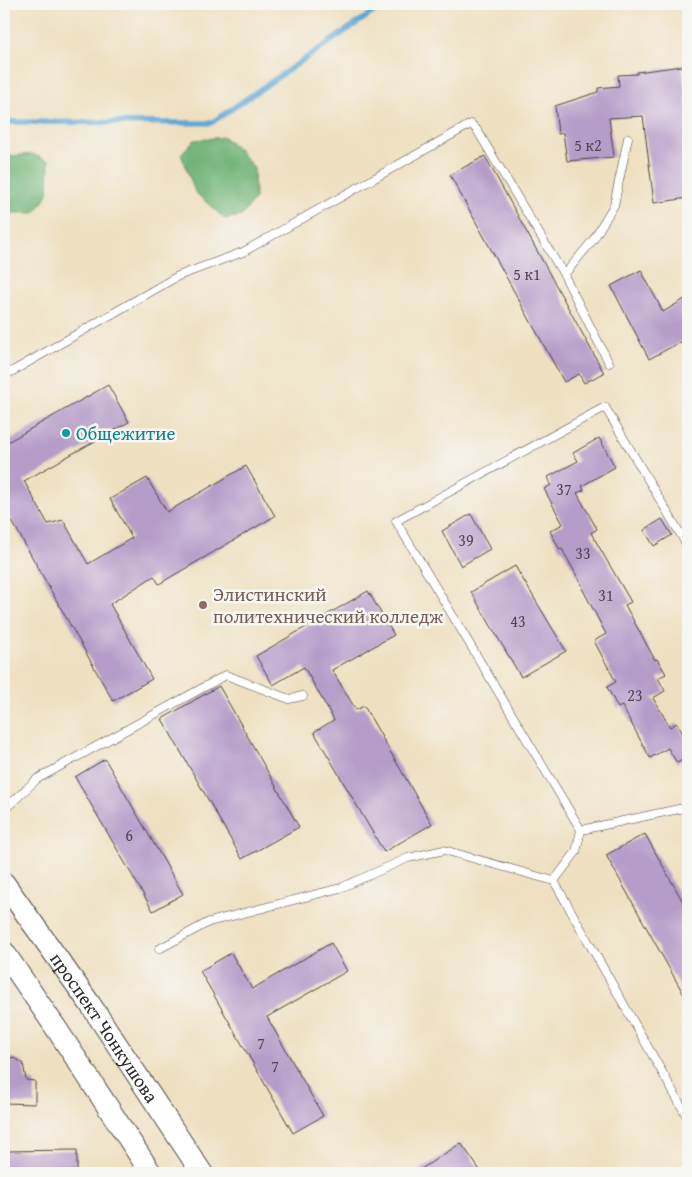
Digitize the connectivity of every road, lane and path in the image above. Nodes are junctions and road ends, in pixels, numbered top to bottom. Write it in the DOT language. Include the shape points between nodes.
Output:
graph roads {
  1 [pos="628,138"];
  2 [pos="564,275"];
  3 [pos="609,363"];
  4 [pos="4,376"];
  5 [pos="688,547"];
  6 [pos="303,696"];
  7 [pos="688,807"];
  8 [pos="4,810"];
  9 [pos="581,830"];
  10 [pos="554,881"];
  11 [pos="4,883"];
  12 [pos="159,949"];
  13 [pos="4,952"];
  14 [pos="688,1118"];
  15 [pos="151,1173"];
  16 [pos="202,1173"];
  1 -- 2 [label="lane" via="614,205 593,240"];
  2 -- 3 [label="lane"];
  2 -- 4 [label="lane" via="471,124 243,252 178,276"];
  5 -- 9 [label="lane" via="605,407 396,521"];
  6 -- 8 [label="lane" via="289,699 226,675 37,779"];
  7 -- 9 [label="lane"];
  9 -- 10 [label="lane" via="576,852"];
  10 -- 12 [label="lane" via="444,850 408,858 340,888 209,922"];
  10 -- 14 [label="lane"];
  11 -- 16 [label="main road, проспект Чонкушова" via="90,1004"];
  13 -- 15 [label="main road"];
}
